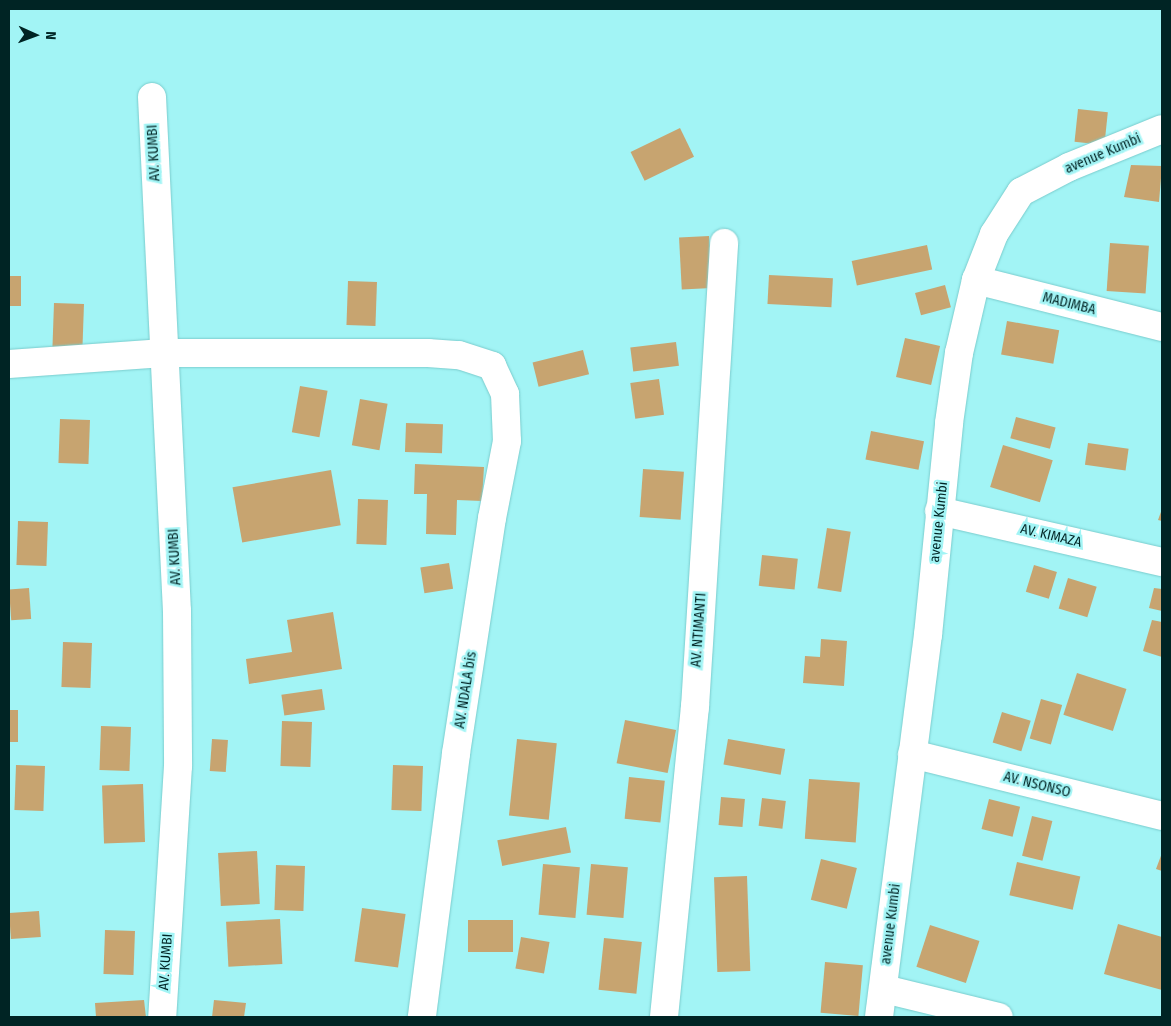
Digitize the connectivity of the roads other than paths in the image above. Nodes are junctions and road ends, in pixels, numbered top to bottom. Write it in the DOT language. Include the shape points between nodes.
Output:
graph roads {
  1 [pos="152,97"];
  2 [pos="1162,129"];
  3 [pos="724,242"];
  4 [pos="976,280"];
  5 [pos="1162,327"];
  6 [pos="164,353"];
  7 [pos="9,364"];
  8 [pos="939,511"];
  9 [pos="1162,562"];
  10 [pos="912,754"];
  11 [pos="1162,816"];
  12 [pos="884,989"];
  13 [pos="162,1017"];
  14 [pos="422,1017"];
  15 [pos="664,1017"];
  16 [pos="879,1017"];
  17 [pos="1000,1017"];
  1 -- 6 [label="street, AV. KUMBI"];
  2 -- 4 [label="street, avenue Kumbi" via="1069,167 1022,192 994,234"];
  3 -- 15 [label="street, AV. NTIMANTI" via="695,707"];
  4 -- 5 [label="street, MADIMBA"];
  4 -- 8 [label="street, avenue Kumbi" via="959,353"];
  6 -- 7 [label="street"];
  6 -- 13 [label="street, AV. KUMBI" via="177,611 178,766"];
  6 -- 14 [label="street, AV. NDALA bis" via="459,355 492,366 505,394 507,441 456,754"];
  8 -- 9 [label="street, AV. KIMAZA"];
  8 -- 10 [label="street, avenue Kumbi" via="928,635"];
  10 -- 11 [label="street, AV. NSONSO"];
  10 -- 12 [label="street, avenue Kumbi"];
  12 -- 16 [label="street, avenue Kumbi"];
  12 -- 17 [label="street"];
}
